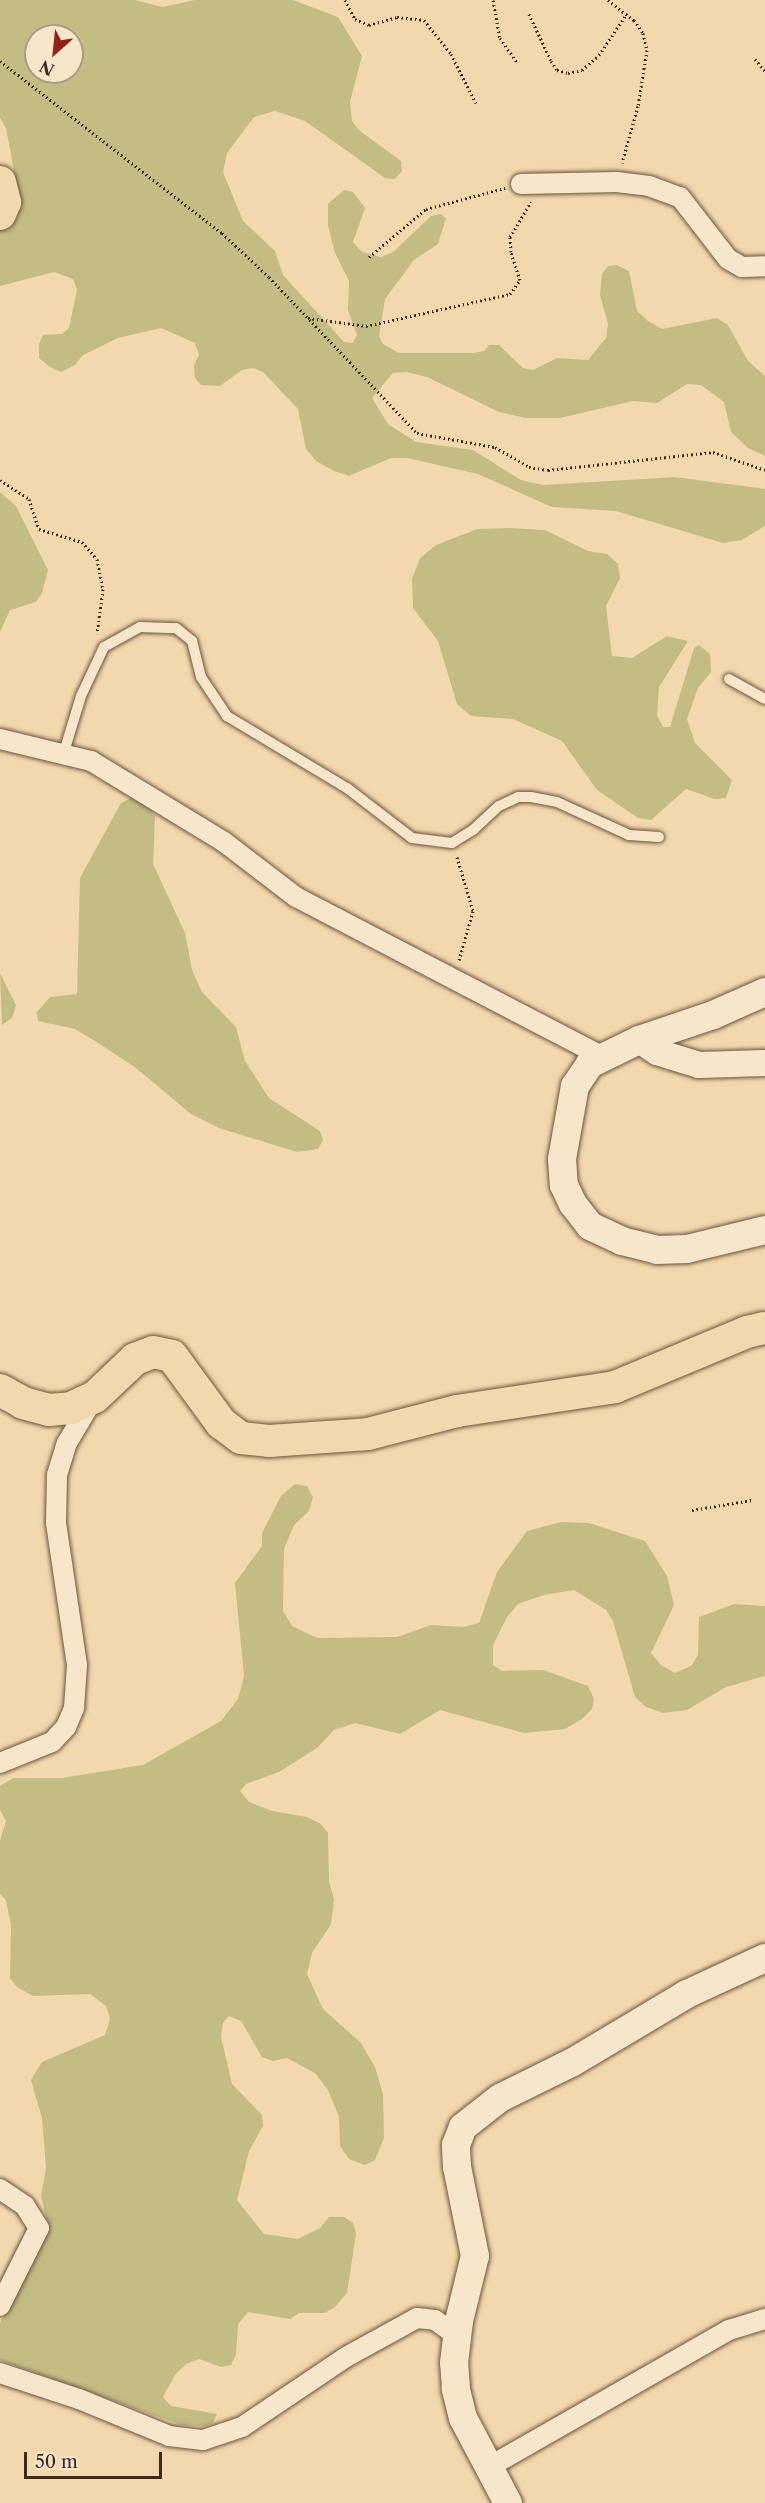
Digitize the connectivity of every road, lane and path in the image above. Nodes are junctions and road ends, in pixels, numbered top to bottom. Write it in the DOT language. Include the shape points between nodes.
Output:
graph roads {
  1 [pos="345,0"];
  2 [pos="493,0"];
  3 [pos="608,0"];
  4 [pos="530,14"];
  5 [pos="626,15"];
  6 [pos="755,59"];
  7 [pos="0,61"];
  8 [pos="517,62"];
  9 [pos="765,71"];
  10 [pos="476,103"];
  11 [pos="0,182"];
  12 [pos="617,182"];
  13 [pos="529,183"];
  14 [pos="0,214"];
  15 [pos="369,257"];
  16 [pos="765,266"];
  17 [pos="308,318"];
  18 [pos="765,470"];
  19 [pos="0,480"];
  20 [pos="94,664"];
  21 [pos="729,679"];
  22 [pos="765,699"];
  23 [pos="0,739"];
  24 [pos="64,752"];
  25 [pos="659,837"];
  26 [pos="452,843"];
  27 [pos="452,978"];
  28 [pos="765,992"];
  29 [pos="639,1040"];
  30 [pos="602,1056"];
  31 [pos="765,1064"];
  32 [pos="765,1230"];
  33 [pos="765,1328"];
  34 [pos="0,1390"];
  35 [pos="95,1397"];
  36 [pos="752,1500"];
  37 [pos="692,1510"];
  38 [pos="0,1763"];
  39 [pos="765,1958"];
  40 [pos="0,2189"];
  41 [pos="0,2306"];
  42 [pos="765,2319"];
  43 [pos="458,2336"];
  44 [pos="0,2373"];
  45 [pos="487,2468"];
  46 [pos="508,2503"];
  1 -- 10 [label="path" via="355,20 369,25 397,17 424,20 451,54"];
  2 -- 8 [label="path" via="500,38"];
  3 -- 5 [label="path"];
  4 -- 5 [label="path" via="550,61 557,70 568,73 582,70 599,56"];
  5 -- 12 [label="path" via="643,33 646,65"];
  6 -- 9 [label="path"];
  7 -- 17 [label="path" via="222,233"];
  11 -- 14 [label="main road" via="5,202"];
  12 -- 13 [label="street"];
  12 -- 16 [label="street" via="649,186 680,197 728,259 742,267"];
  13 -- 15 [label="path" via="426,209"];
  13 -- 17 [label="path" via="510,237 520,280 510,294 366,326"];
  17 -- 18 [label="path" via="417,433 495,447 528,466 548,470 713,452"];
  19 -- 20 [label="path" via="29,499 39,529 82,542 97,559 103,589"];
  20 -- 24 [label="lane"];
  20 -- 26 [label="lane" via="116,637 140,627 176,628 192,641 201,677 227,716 347,789 412,838"];
  21 -- 22 [label="lane"];
  23 -- 24 [label="street"];
  24 -- 27 [label="street" via="91,761 175,810 296,897"];
  25 -- 26 [label="lane" via="629,835 557,802 518,797 499,806"];
  26 -- 27 [label="path" via="472,911 467,941"];
  27 -- 30 [label="street"];
  28 -- 29 [label="main road"];
  29 -- 30 [label="main road"];
  29 -- 31 [label="street" via="657,1052 699,1065"];
  30 -- 32 [label="main road" via="590,1064 576,1086 562,1159 564,1185 590,1226 622,1241 657,1250 716,1244"];
  33 -- 35 [label="main road" via="615,1387 457,1411 368,1434 269,1441 241,1438 221,1423 172,1356 153,1352 135,1359"];
  34 -- 35 [label="main road" via="23,1403 49,1410 71,1408"];
  35 -- 38 [label="street" via="67,1443 57,1475 56,1522 77,1665 74,1708 66,1727 52,1742"];
  36 -- 37 [label="path"];
  39 -- 43 [label="main road" via="687,1994 573,2062 500,2098 463,2127 456,2145 457,2167 475,2256"];
  40 -- 41 [label="street" via="25,2206 39,2228"];
  42 -- 45 [label="street" via="729,2330"];
  43 -- 44 [label="street" via="435,2320 417,2318 346,2357 242,2427 203,2440 169,2436 79,2399"];
  43 -- 45 [label="main road" via="456,2389 463,2418"];
  45 -- 46 [label="main road"];
}
